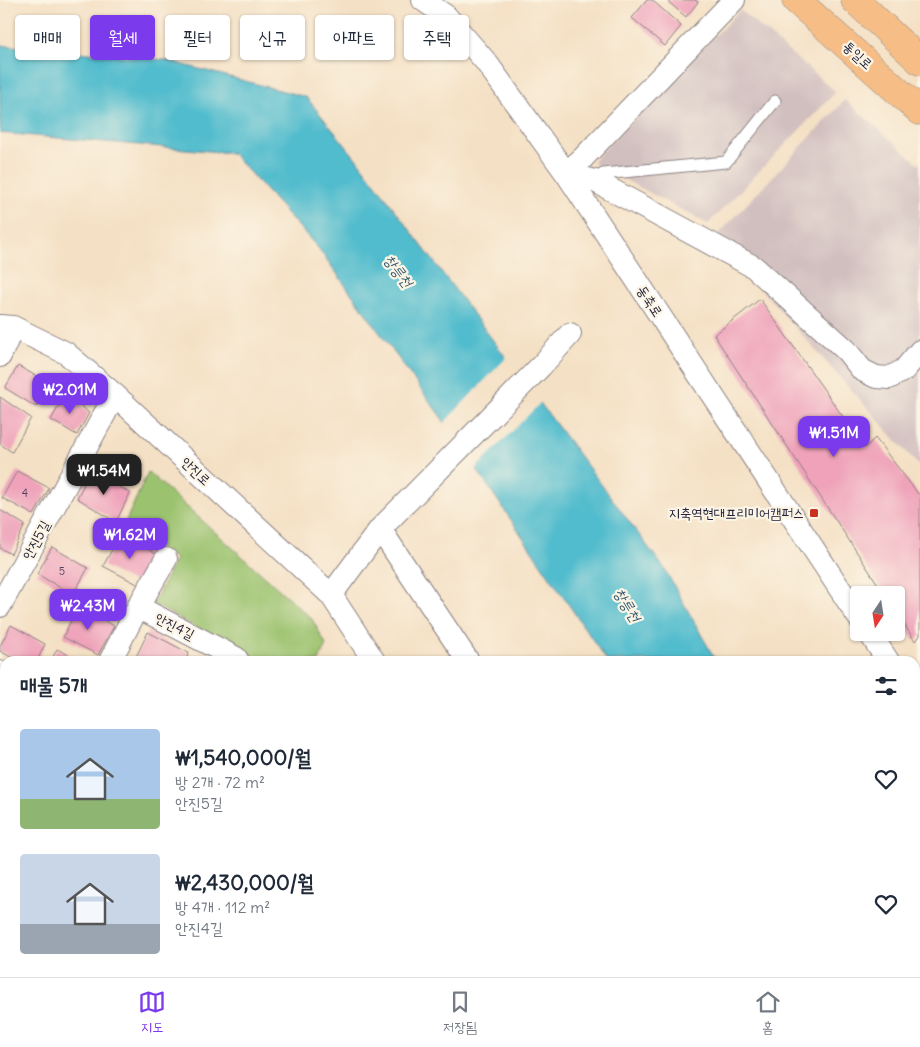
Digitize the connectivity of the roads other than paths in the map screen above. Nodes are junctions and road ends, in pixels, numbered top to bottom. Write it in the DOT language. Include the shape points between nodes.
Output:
graph roads {
  1 [pos="423,0"];
  2 [pos="734,0"];
  3 [pos="796,0"];
  4 [pos="843,0"];
  5 [pos="855,0"];
  6 [pos="874,20"];
  7 [pos="920,61"];
  8 [pos="775,102"];
  9 [pos="920,111"];
  10 [pos="566,173"];
  11 [pos="595,182"];
  12 [pos="6,326"];
  13 [pos="563,342"];
  14 [pos="920,351"];
  15 [pos="0,356"];
  16 [pos="115,395"];
  17 [pos="380,529"];
  18 [pos="166,559"];
  19 [pos="331,595"];
  20 [pos="850,604"];
  21 [pos="0,606"];
  22 [pos="138,607"];
  23 [pos="875,641"];
  24 [pos="113,656"];
  25 [pos="232,656"];
  26 [pos="366,656"];
  27 [pos="465,656"];
  28 [pos="885,656"];
  1 -- 10 [label="street, 동축로" via="446,16 486,62"];
  2 -- 10 [label="street"];
  3 -- 9 [label="main road, 통일로"];
  4 -- 6 [label="lane"];
  5 -- 6 [label="main road"];
  6 -- 7 [label="main road"];
  8 -- 11 [label="lane" via="726,162 603,174"];
  10 -- 11 [label="street"];
  10 -- 20 [label="street, 동축로"];
  11 -- 14 [label="street" via="754,268 846,350 862,370 876,377 889,378 904,370"];
  12 -- 15 [label="street"];
  12 -- 16 [label="street, 안진로" via="66,353"];
  13 -- 17 [label="street"];
  16 -- 19 [label="street, 안진로"];
  16 -- 21 [label="street, 안진5길"];
  17 -- 19 [label="street"];
  17 -- 27 [label="street"];
  18 -- 22 [label="street"];
  19 -- 26 [label="street, 안진로"];
  22 -- 24 [label="street, 안진4길"];
  22 -- 25 [label="street, 안진4길"];
  23 -- 28 [label="street"];
}
